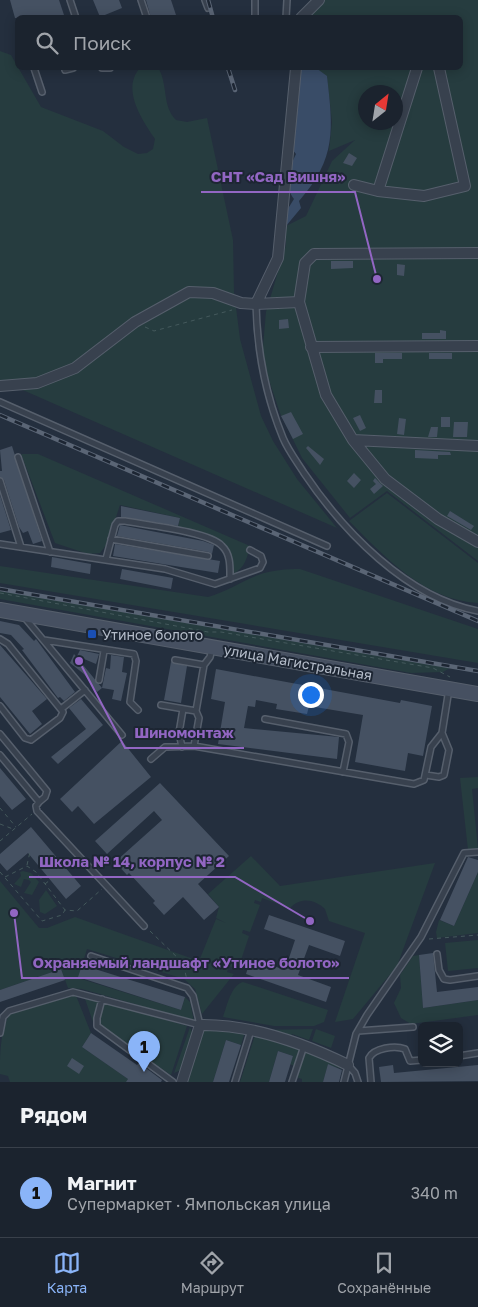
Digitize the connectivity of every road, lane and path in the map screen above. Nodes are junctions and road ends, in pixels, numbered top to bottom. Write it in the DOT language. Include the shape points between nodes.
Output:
graph roads {
  1 [pos="70,0"];
  2 [pos="141,0"];
  3 [pos="205,0"];
  4 [pos="255,0"];
  5 [pos="287,0"];
  6 [pos="319,0"];
  7 [pos="208,8"];
  8 [pos="75,15"];
  9 [pos="146,15"];
  10 [pos="255,15"];
  11 [pos="286,15"];
  12 [pos="304,15"];
  13 [pos="35,70"];
  14 [pos="296,70"];
  15 [pos="416,70"];
  16 [pos="439,70"];
  17 [pos="42,92"];
  18 [pos="354,185"];
  19 [pos="378,191"];
  20 [pos="478,253"];
  21 [pos="299,302"];
  22 [pos="241,303"];
  23 [pos="256,304"];
  24 [pos="135,322"];
  25 [pos="478,346"];
  26 [pos="311,347"];
  27 [pos="0,386"];
  28 [pos="0,402"];
  29 [pos="353,440"];
  30 [pos="478,446"];
  31 [pos="18,457"];
  32 [pos="0,481"];
  33 [pos="111,539"];
  34 [pos="478,542"];
  35 [pos="0,544"];
  36 [pos="327,546"];
  37 [pos="21,547"];
  38 [pos="250,550"];
  39 [pos="50,552"];
  40 [pos="208,556"];
  41 [pos="106,559"];
  42 [pos="230,579"];
  43 [pos="0,593"];
  44 [pos="0,610"];
  45 [pos="478,612"];
  46 [pos="20,613"];
  47 [pos="0,639"];
  48 [pos="43,640"];
  49 [pos="212,646"];
  50 [pos="104,651"];
  51 [pos="175,660"];
  52 [pos="204,665"];
  53 [pos="99,680"];
  54 [pos="450,689"];
  55 [pos="85,690"];
  56 [pos="478,694"];
  57 [pos="161,705"];
  58 [pos="0,706"];
  59 [pos="61,709"];
  60 [pos="183,709"];
  61 [pos="138,710"];
  62 [pos="196,712"];
  63 [pos="265,719"];
  64 [pos="442,733"];
  65 [pos="0,734"];
  66 [pos="122,734"];
  67 [pos="194,746"];
  68 [pos="182,747"];
  69 [pos="0,755"];
  70 [pos="151,759"];
  71 [pos="344,772"];
  72 [pos="426,775"];
  73 [pos="39,802"];
  74 [pos="0,808"];
  75 [pos="36,810"];
  76 [pos="0,824"];
  77 [pos="16,828"];
  78 [pos="14,830"];
  79 [pos="0,841"];
  80 [pos="30,852"];
  81 [pos="478,852"];
  82 [pos="27,866"];
  83 [pos="0,872"];
  84 [pos="5,878"];
  85 [pos="50,880"];
  86 [pos="44,885"];
  87 [pos="106,886"];
  88 [pos="65,910"];
  89 [pos="144,926"];
  90 [pos="478,935"];
  91 [pos="421,938"];
  92 [pos="437,954"];
  93 [pos="91,956"];
  94 [pos="478,976"];
  95 [pos="187,988"];
  96 [pos="102,998"];
  97 [pos="200,1025"];
  98 [pos="413,1027"];
  99 [pos="251,1030"];
  100 [pos="358,1030"];
  101 [pos="0,1033"];
  102 [pos="304,1046"];
  103 [pos="478,1053"];
  104 [pos="463,1055"];
  105 [pos="418,1060"];
  106 [pos="348,1065"];
  107 [pos="173,1082"];
  108 [pos="182,1082"];
  109 [pos="235,1082"];
  110 [pos="292,1082"];
  111 [pos="344,1082"];
  112 [pos="358,1082"];
  113 [pos="371,1082"];
  1 -- 8 [label="lane"];
  2 -- 9 [label="lane"];
  3 -- 7 [label="lane"];
  4 -- 10 [label="lane"];
  5 -- 11 [label="lane"];
  6 -- 12 [label="street"];
  13 -- 17 [label="lane"];
  14 -- 23 [label="street" via="278,258"];
  15 -- 19 [label="street"];
  16 -- 19 [label="street" via="465,186 424,196"];
  18 -- 19 [label="street"];
  20 -- 21 [label="street" via="314,254 305,263"];
  21 -- 23 [label="street"];
  21 -- 26 [label="street"];
  22 -- 23 [label="street"];
  22 -- 24 [label="path" via="233,309 154,331"];
  22 -- 24 [label="street" via="213,293 189,292"];
  23 -- 45 [label="lane" via="259,355 270,400 283,439 318,493 344,526 393,569 433,597"];
  24 -- 27 [label="street" via="75,368 37,383"];
  25 -- 26 [label="street"];
  26 -- 29 [label="street" via="326,395"];
  28 -- 36 [label="lane"];
  29 -- 30 [label="street"];
  29 -- 34 [label="street" via="384,479 438,519"];
  31 -- 39 [label="lane"];
  32 -- 37 [label="lane"];
  33 -- 40 [label="lane"];
  33 -- 41 [label="lane"];
  33 -- 42 [label="lane" via="116,524 122,520 213,539 226,551"];
  35 -- 37 [label="lane"];
  37 -- 39 [label="lane"];
  38 -- 42 [label="lane" via="261,556 260,568"];
  39 -- 41 [label="lane"];
  41 -- 42 [label="lane" via="175,572 215,584"];
  43 -- 54 [label="path" via="208,632 433,668 451,677"];
  44 -- 46 [label="main road, улица Магистральная"];
  46 -- 48 [label="lane"];
  46 -- 49 [label="main road, улица Магистральная"];
  47 -- 59 [label="lane" via="8,644"];
  48 -- 50 [label="lane"];
  48 -- 55 [label="lane"];
  49 -- 52 [label="lane"];
  49 -- 54 [label="main road, улица Магистральная"];
  50 -- 53 [label="lane"];
  50 -- 61 [label="lane" via="130,653 136,657 130,702"];
  51 -- 52 [label="lane"];
  52 -- 62 [label="lane"];
  54 -- 56 [label="main road, улица Магистральная"];
  54 -- 64 [label="lane"];
  55 -- 59 [label="lane"];
  55 -- 66 [label="lane"];
  57 -- 60 [label="lane"];
  58 -- 59 [label="lane" via="25,738 31,740 60,718"];
  60 -- 62 [label="lane"];
  60 -- 68 [label="lane" via="179,733"];
  62 -- 67 [label="lane" via="199,718"];
  63 -- 71 [label="lane" via="346,734 349,742"];
  64 -- 72 [label="lane" via="431,747"];
  64 -- 72 [label="lane" via="449,750 444,775"];
  65 -- 73 [label="lane" via="47,791"];
  67 -- 68 [label="lane"];
  67 -- 71 [label="lane"];
  68 -- 70 [label="lane" via="165,747"];
  69 -- 73 [label="lane"];
  71 -- 72 [label="lane" via="414,784 420,784"];
  73 -- 75 [label="lane"];
  74 -- 77 [label="path"];
  75 -- 77 [label="path"];
  75 -- 87 [label="lane"];
  76 -- 78 [label="path"];
  77 -- 78 [label="path"];
  78 -- 79 [label="path"];
  80 -- 82 [label="path"];
  81 -- 91 [label="lane" via="464,853"];
  82 -- 84 [label="path"];
  82 -- 86 [label="path" via="36,872"];
  83 -- 84 [label="path"];
  84 -- 88 [label="path" via="42,921 62,915"];
  85 -- 86 [label="path"];
  86 -- 88 [label="path"];
  87 -- 88 [label="path" via="77,911"];
  87 -- 89 [label="lane"];
  89 -- 95 [label="path" via="182,963"];
  90 -- 91 [label="path" via="436,940"];
  91 -- 100 [label="lane"];
  92 -- 94 [label="lane" via="444,979"];
  93 -- 95 [label="lane"];
  95 -- 97 [label="lane" via="193,996"];
  96 -- 97 [label="lane"];
  96 -- 101 [label="lane" via="72,992 12,1010 4,1015"];
  96 -- 107 [label="lane" via="97,1026"];
  97 -- 99 [label="street" via="227,1025"];
  97 -- 108 [label="street"];
  98 -- 100 [label="lane"];
  99 -- 102 [label="street"];
  99 -- 109 [label="lane"];
  100 -- 106 [label="lane"];
  102 -- 106 [label="street"];
  102 -- 110 [label="lane"];
  103 -- 104 [label="lane"];
  105 -- 113 [label="lane" via="410,1060 405,1049 401,1048 374,1052 369,1058"];
  106 -- 111 [label="lane"];
  106 -- 112 [label="lane"];
}
